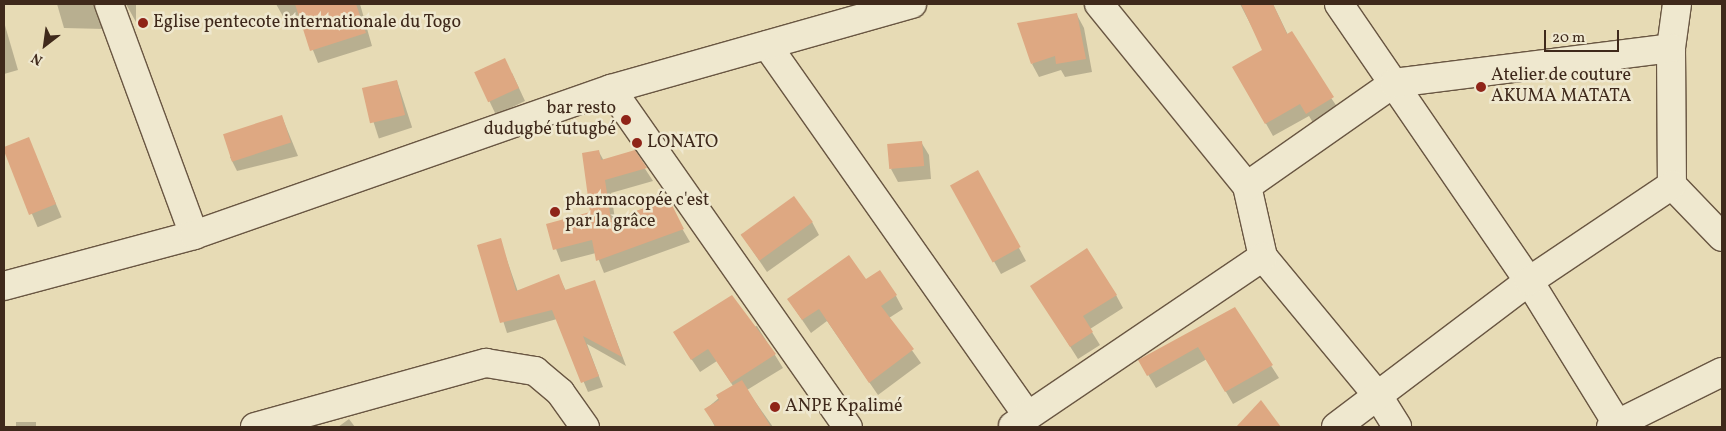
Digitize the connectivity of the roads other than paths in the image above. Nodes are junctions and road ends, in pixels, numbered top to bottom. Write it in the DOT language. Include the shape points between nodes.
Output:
graph roads {
  1 [pos="108,4"];
  2 [pos="912,4"];
  3 [pos="1099,4"];
  4 [pos="1339,4"];
  5 [pos="1677,4"];
  6 [pos="767,45"];
  7 [pos="1671,48"];
  8 [pos="1394,83"];
  9 [pos="611,89"];
  10 [pos="1672,185"];
  11 [pos="1247,186"];
  12 [pos="194,235"];
  13 [pos="1722,236"];
  14 [pos="1263,257"];
  15 [pos="1529,281"];
  16 [pos="4,285"];
  17 [pos="1722,372"];
  18 [pos="1378,396"];
  19 [pos="1019,421"];
  20 [pos="1616,426"];
  21 [pos="255,427"];
  22 [pos="585,427"];
  23 [pos="848,427"];
  24 [pos="1336,427"];
  25 [pos="1397,427"];
  1 -- 12 [label="street"];
  2 -- 6 [label="street"];
  3 -- 11 [label="street"];
  4 -- 8 [label="street"];
  5 -- 7 [label="street"];
  6 -- 9 [label="street"];
  6 -- 19 [label="street"];
  7 -- 8 [label="street"];
  7 -- 10 [label="street"];
  8 -- 11 [label="street"];
  8 -- 15 [label="street"];
  9 -- 12 [label="street"];
  9 -- 23 [label="street"];
  10 -- 13 [label="street"];
  10 -- 15 [label="street"];
  11 -- 14 [label="street"];
  12 -- 16 [label="street"];
  14 -- 18 [label="street"];
  14 -- 19 [label="street"];
  15 -- 18 [label="street"];
  15 -- 20 [label="street"];
  17 -- 20 [label="street"];
  18 -- 24 [label="street"];
  18 -- 25 [label="street"];
  21 -- 22 [label="street" via="486,363 534,371 560,392"];
}
